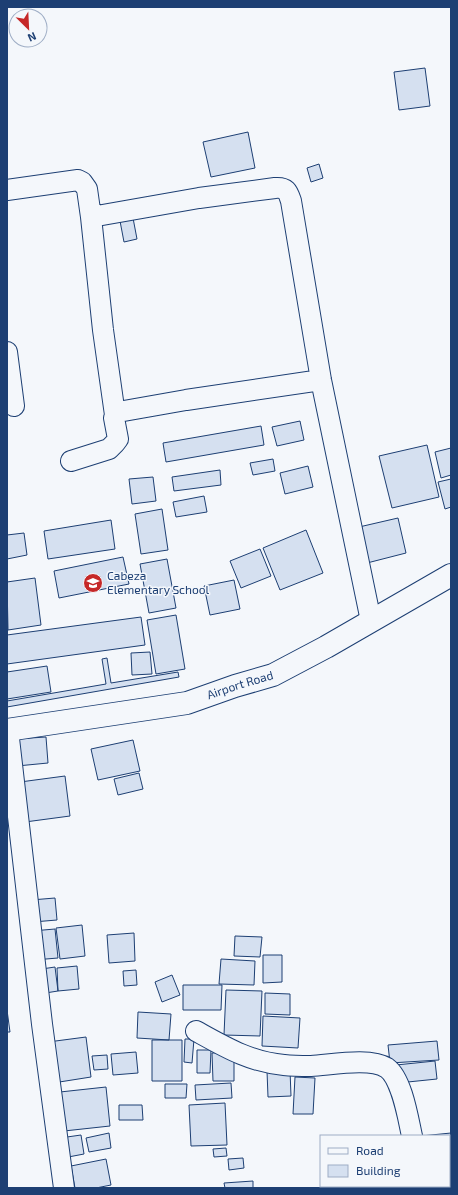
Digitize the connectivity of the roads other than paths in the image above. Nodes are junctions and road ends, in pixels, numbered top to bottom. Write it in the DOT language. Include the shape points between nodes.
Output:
graph roads {
  1 [pos="7,190"];
  2 [pos="91,217"];
  3 [pos="7,352"];
  4 [pos="321,380"];
  5 [pos="14,406"];
  6 [pos="115,415"];
  7 [pos="71,461"];
  8 [pos="451,575"];
  9 [pos="372,621"];
  10 [pos="7,730"];
  11 [pos="196,1031"];
  12 [pos="412,1135"];
  13 [pos="64,1188"];
  1 -- 2 [label="street" via="78,180 87,189"];
  2 -- 4 [label="street" via="207,197 276,188 286,190 291,201"];
  2 -- 6 [label="street"];
  3 -- 5 [label="street"];
  4 -- 6 [label="street" via="124,410"];
  4 -- 9 [label="street"];
  6 -- 7 [label="street" via="118,439 115,443 109,449"];
  8 -- 9 [label="main road, Airport Road"];
  9 -- 10 [label="main road, Airport Road" via="273,675 187,703"];
  10 -- 13 [label="street"];
  11 -- 12 [label="street" via="244,1056 283,1065 376,1063 388,1069 394,1076 401,1091"];
}
